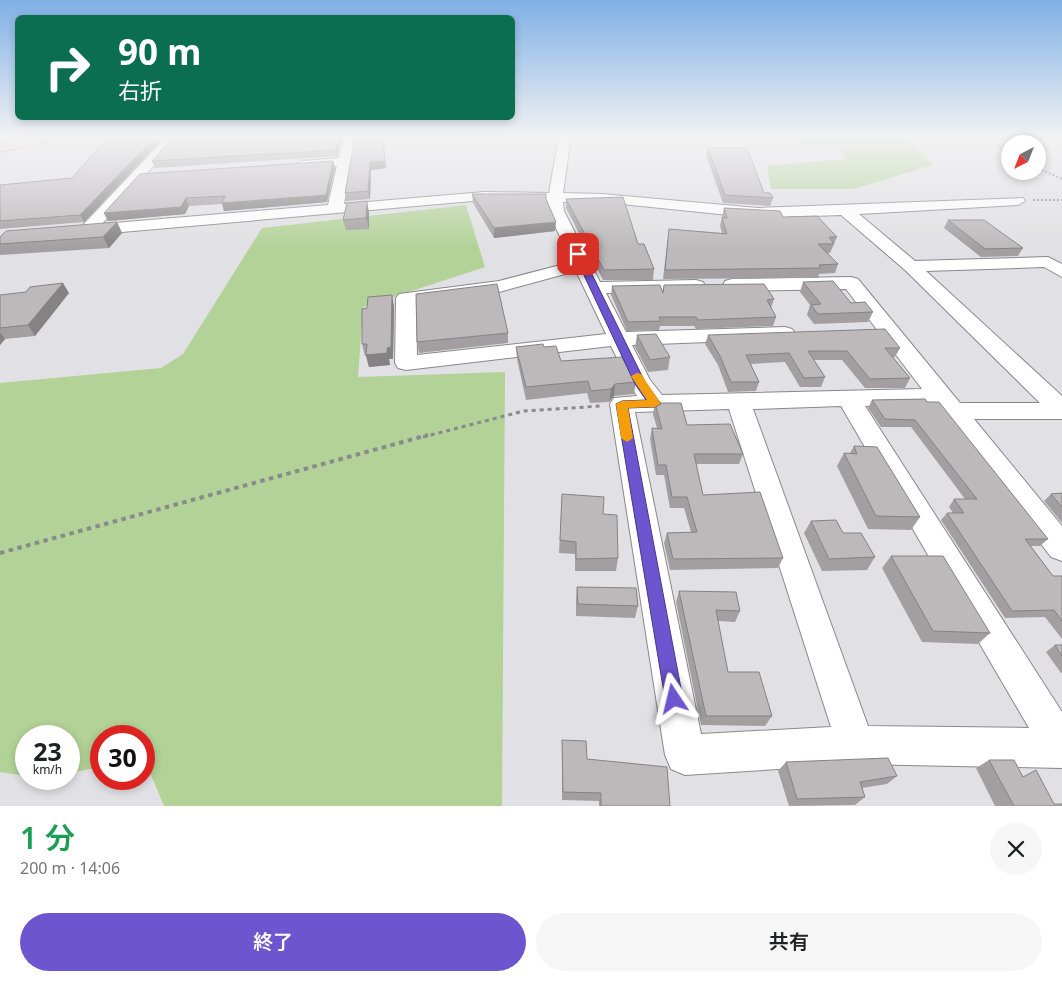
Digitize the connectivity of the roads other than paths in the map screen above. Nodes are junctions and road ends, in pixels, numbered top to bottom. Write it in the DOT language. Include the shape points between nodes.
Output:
graph roads {
  1 [pos="157,174"];
  2 [pos="341,174"];
  3 [pos="559,174"];
  4 [pos="138,175"];
  5 [pos="555,197"];
  6 [pos="1018,201"];
  7 [pos="335,209"];
  8 [pos="845,211"];
  9 [pos="88,230"];
  10 [pos="68,231"];
  11 [pos="583,264"];
  12 [pos="911,266"];
  13 [pos="1062,272"];
  14 [pos="595,288"];
  15 [pos="889,330"];
  16 [pos="863,331"];
  17 [pos="809,332"];
  18 [pos="619,339"];
  19 [pos="848,398"];
  20 [pos="738,401"];
  21 [pos="655,404"];
  22 [pos="949,404"];
  23 [pos="1062,410"];
  24 [pos="1062,548"];
  25 [pos="856,745"];
  26 [pos="1062,747"];
  1 -- 4 [label="street"];
  2 -- 7 [label="street"];
  3 -- 5 [label="street"];
  4 -- 9 [label="street"];
  5 -- 7 [label="street" via="484,196"];
  5 -- 8 [label="street" via="602,198 758,213"];
  5 -- 11 [label="street" via="556,211"];
  6 -- 8 [label="street"];
  7 -- 9 [label="street"];
  8 -- 12 [label="street"];
  9 -- 10 [label="street"];
  11 -- 14 [label="street"];
  11 -- 18 [label="street" via="499,286 406,298 406,363"];
  12 -- 13 [label="street" via="1048,262"];
  12 -- 23 [label="street"];
  14 -- 15 [label="street" via="851,283"];
  14 -- 18 [label="street"];
  15 -- 16 [label="street"];
  15 -- 22 [label="street"];
  17 -- 18 [label="street"];
  18 -- 21 [label="street" via="640,384"];
  19 -- 20 [label="street"];
  19 -- 22 [label="street"];
  19 -- 26 [label="street"];
  20 -- 21 [label="street"];
  20 -- 25 [label="street"];
  21 -- 25 [label="street" via="622,404 685,755"];
  22 -- 23 [label="street"];
  22 -- 24 [label="street"];
  25 -- 26 [label="street"];
}
